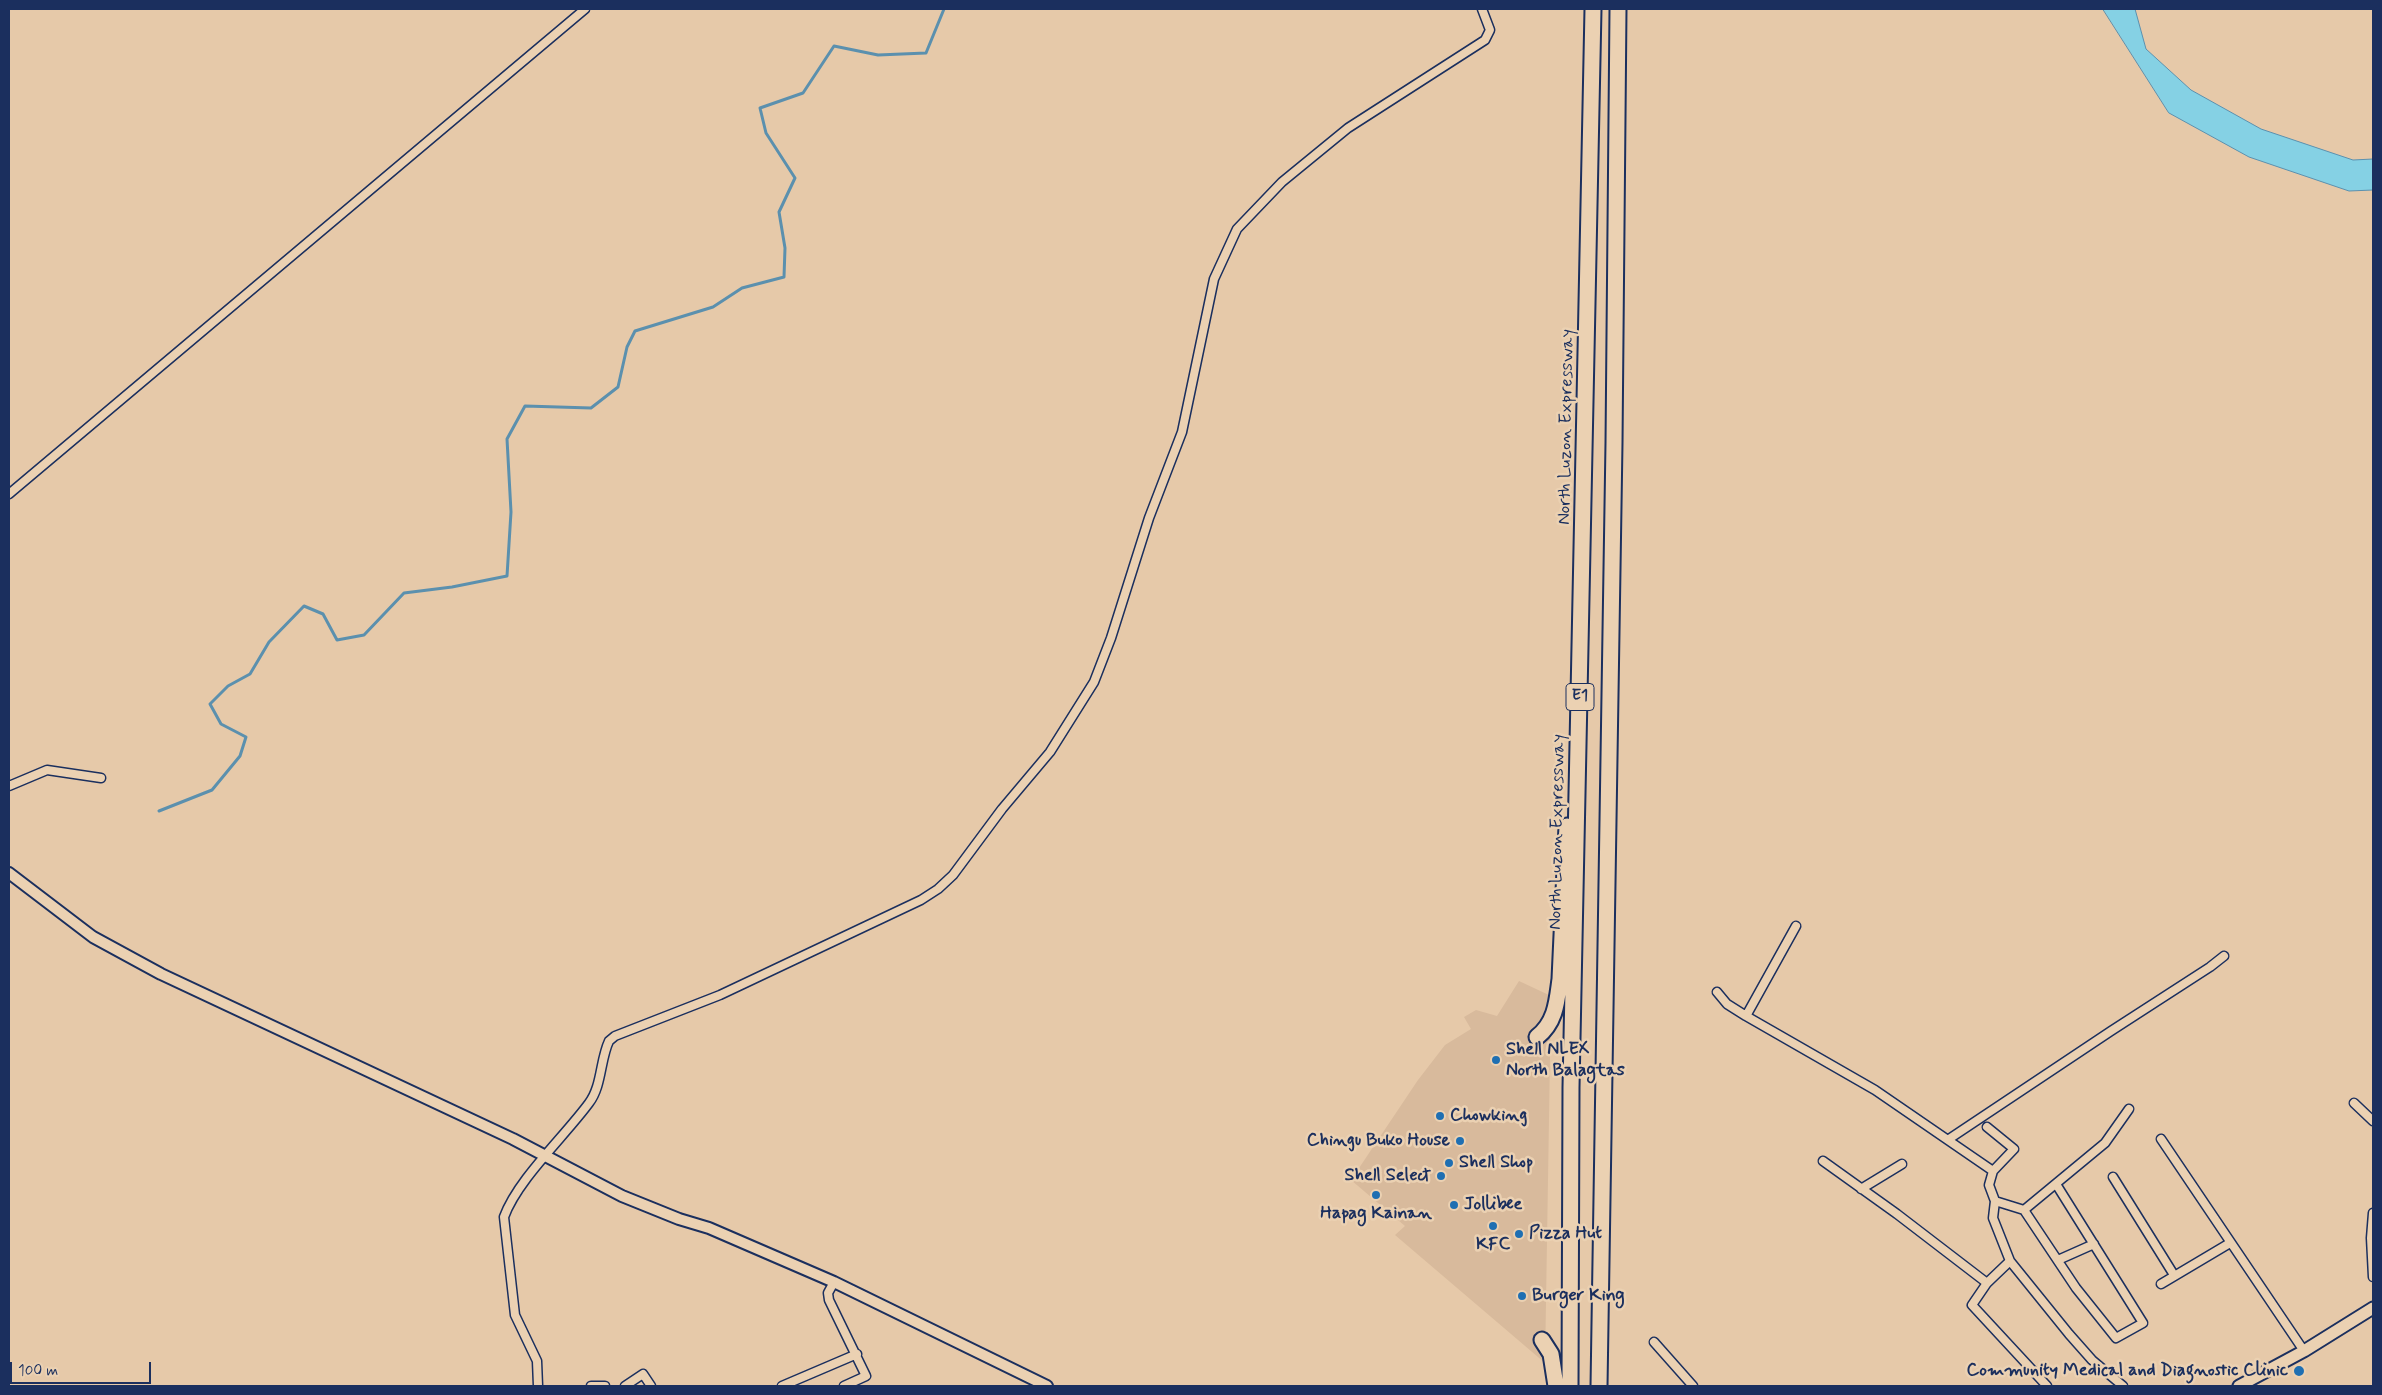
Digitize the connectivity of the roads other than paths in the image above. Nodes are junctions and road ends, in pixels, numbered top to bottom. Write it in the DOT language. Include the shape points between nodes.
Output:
graph roads {
  1 [pos="585,9"];
  2 [pos="1482,9"];
  3 [pos="1593,9"];
  4 [pos="1618,9"];
  5 [pos="9,494"];
  6 [pos="1579,724"];
  7 [pos="101,778"];
  8 [pos="9,786"];
  9 [pos="9,873"];
  10 [pos="1796,926"];
  11 [pos="2224,956"];
  12 [pos="1717,992"];
  13 [pos="1746,1016"];
  14 [pos="1537,1037"];
  15 [pos="2354,1103"];
  16 [pos="2129,1108"];
  17 [pos="2373,1121"];
  18 [pos="1988,1127"];
  19 [pos="1949,1139"];
  20 [pos="2161,1139"];
  21 [pos="544,1157"];
  22 [pos="1822,1161"];
  23 [pos="1902,1164"];
  24 [pos="1993,1171"];
  25 [pos="2113,1177"];
  26 [pos="2056,1184"];
  27 [pos="1861,1189"];
  28 [pos="1994,1201"];
  29 [pos="2024,1210"];
  30 [pos="2373,1213"];
  31 [pos="2230,1243"];
  32 [pos="2094,1244"];
  33 [pos="2058,1260"];
  34 [pos="2010,1261"];
  35 [pos="2174,1275"];
  36 [pos="2373,1277"];
  37 [pos="834,1282"];
  38 [pos="1987,1283"];
  39 [pos="2161,1284"];
  40 [pos="2373,1308"];
  41 [pos="1542,1340"];
  42 [pos="1654,1342"];
  43 [pos="2304,1351"];
  44 [pos="857,1354"];
  45 [pos="538,1386"];
  46 [pos="590,1386"];
  47 [pos="604,1386"];
  48 [pos="624,1386"];
  49 [pos="651,1386"];
  50 [pos="782,1386"];
  51 [pos="844,1386"];
  52 [pos="1047,1386"];
  53 [pos="1556,1386"];
  54 [pos="1570,1386"];
  55 [pos="1598,1386"];
  56 [pos="1693,1386"];
  57 [pos="2047,1386"];
  58 [pos="2123,1386"];
  59 [pos="2240,1386"];
  1 -- 5 [label="street"];
  2 -- 21 [label="street" via="1490,30 1485,40 1348,128 1282,182 1237,229 1214,278 1182,432 1149,518 1094,682 1050,752 953,874 921,900 720,996 612,1038 590,1102"];
  3 -- 6 [label="highway, North Luzon Expressway / E1"];
  4 -- 55 [label="highway, E1"];
  6 -- 14 [label="highway" via="1568,794 1557,1002 1554,1017"];
  6 -- 54 [label="highway, North Luzon Expressway / E1" via="1571,1087"];
  7 -- 8 [label="street" via="47,770"];
  9 -- 21 [label="street" via="93,936 132,959 513,1139"];
  10 -- 13 [label="street"];
  11 -- 19 [label="street"];
  12 -- 13 [label="street" via="1727,1004"];
  13 -- 19 [label="street" via="1875,1090"];
  15 -- 17 [label="street"];
  16 -- 26 [label="street" via="2105,1143"];
  18 -- 24 [label="street" via="2014,1149"];
  19 -- 24 [label="street"];
  20 -- 31 [label="street"];
  21 -- 37 [label="street" via="622,1196 679,1220 709,1228"];
  21 -- 45 [label="street" via="504,1217 515,1315 537,1360"];
  22 -- 27 [label="street"];
  23 -- 27 [label="street"];
  24 -- 28 [label="street" via="1989,1185"];
  25 -- 35 [label="street"];
  26 -- 29 [label="street"];
  26 -- 32 [label="street"];
  27 -- 38 [label="street"];
  28 -- 29 [label="street"];
  28 -- 34 [label="street" via="1993,1218"];
  29 -- 33 [label="street"];
  30 -- 36 [label="street"];
  31 -- 35 [label="street"];
  31 -- 43 [label="street"];
  32 -- 33 [label="street"];
  32 -- 33 [label="street" via="2143,1323 2116,1338"];
  34 -- 38 [label="street"];
  34 -- 58 [label="street" via="2081,1347"];
  35 -- 39 [label="street"];
  37 -- 44 [label="street" via="828,1293 829,1300"];
  37 -- 52 [label="street"];
  38 -- 57 [label="street" via="1972,1305"];
  40 -- 43 [label="main road"];
  41 -- 53 [label="highway" via="1551,1354"];
  42 -- 56 [label="street"];
  43 -- 59 [label="main road"];
  44 -- 50 [label="street"];
  44 -- 51 [label="street" via="866,1376"];
  46 -- 47 [label="street"];
  48 -- 49 [label="street" via="643,1374"];
}
